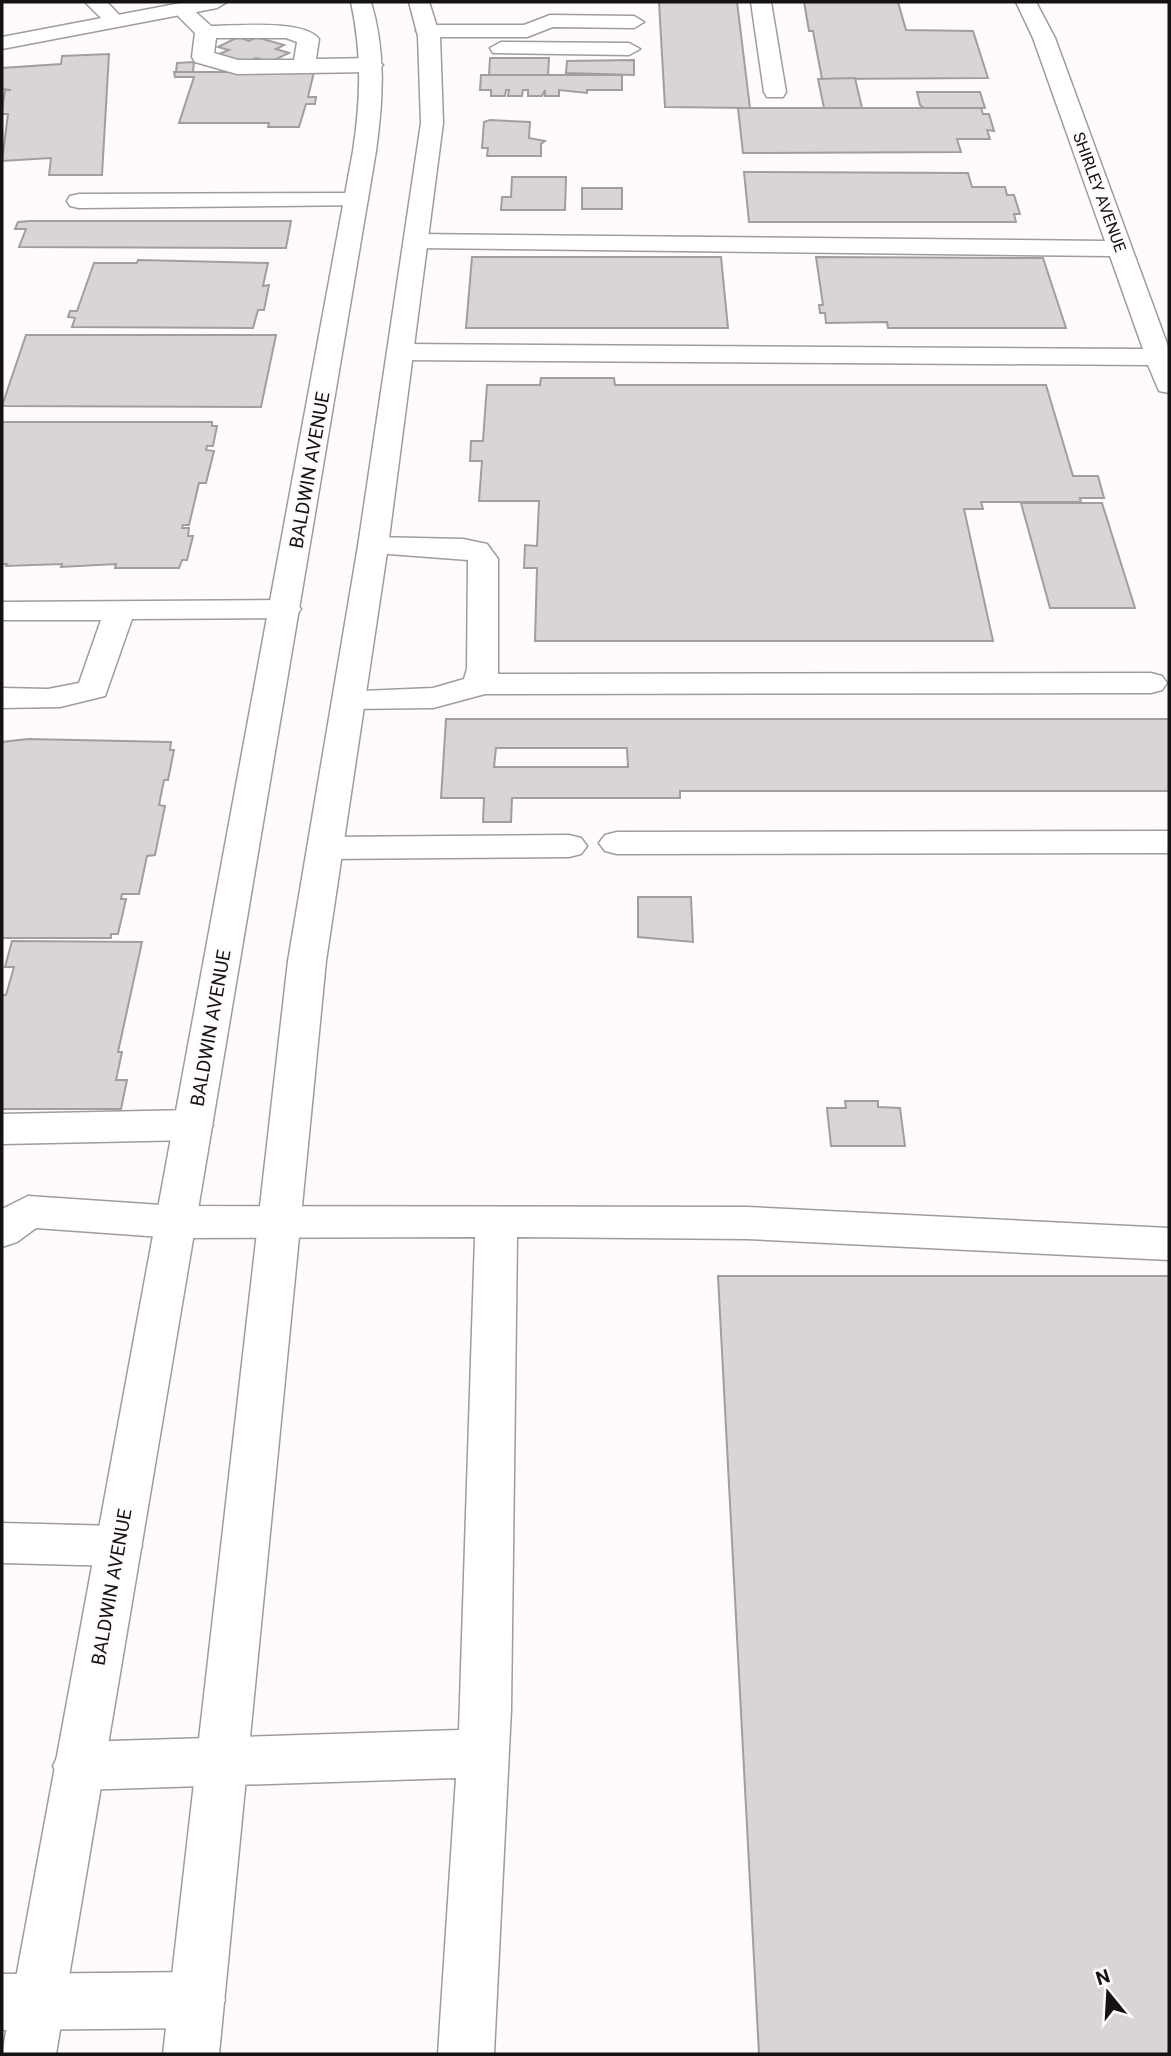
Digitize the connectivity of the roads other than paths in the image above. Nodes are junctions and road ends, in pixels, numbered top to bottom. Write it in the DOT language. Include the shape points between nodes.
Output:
graph roads {
  1 [pos="95,2"];
  2 [pos="361,2"];
  3 [pos="419,2"];
  4 [pos="761,2"];
  5 [pos="1026,2"];
  6 [pos="199,4"];
  7 [pos="115,21"];
  8 [pos="634,22"];
  9 [pos="206,32"];
  10 [pos="428,39"];
  11 [pos="2,43"];
  12 [pos="629,49"];
  13 [pos="372,65"];
  14 [pos="304,66"];
  15 [pos="775,92"];
  16 [pos="356,200"];
  17 [pos="79,201"];
  18 [pos="416,241"];
  19 [pos="1120,248"];
  20 [pos="400,352"];
  21 [pos="1159,357"];
  22 [pos="1169,385"];
  23 [pos="373,546"];
  24 [pos="285,609"];
  25 [pos="120,610"];
  26 [pos="2,611"];
  27 [pos="1151,683"];
  28 [pos="479,684"];
  29 [pos="2,698"];
  30 [pos="350,699"];
  31 [pos="1169,842"];
  32 [pos="617,843"];
  33 [pos="569,846"];
  34 [pos="325,848"];
  35 [pos="193,1125"];
  36 [pos="2,1129"];
  37 [pos="280,1221"];
  38 [pos="496,1221"];
  39 [pos="176,1222"];
  40 [pos="2,1231"];
  41 [pos="1169,1244"];
  42 [pos="2,1543"];
  43 [pos="118,1546"];
  44 [pos="484,1753"];
  45 [pos="222,1759"];
  46 [pos="79,1766"];
  47 [pos="197,2000"];
  48 [pos="19,2002"];
  49 [pos="28,2054"];
  50 [pos="191,2054"];
  51 [pos="466,2054"];
  1 -- 7 [label="main road"];
  2 -- 13 [label="main road, BALDWIN AVENUE" via="370,26"];
  3 -- 10 [label="main road"];
  4 -- 15 [label="main road"];
  5 -- 19 [label="main road, SHIRLEY AVENUE" via="1044,38"];
  6 -- 7 [label="main road"];
  6 -- 9 [label="main road"];
  7 -- 11 [label="main road"];
  8 -- 10 [label="main road" via="550,21 527,31"];
  9 -- 14 [label="main road" via="203,57 237,67"];
  9 -- 14 [label="main road" via="288,32 308,39"];
  10 -- 12 [label="main road"];
  10 -- 18 [label="main road" via="432,123"];
  13 -- 14 [label="main road"];
  13 -- 16 [label="main road, BALDWIN AVENUE"];
  16 -- 17 [label="main road"];
  16 -- 24 [label="main road, BALDWIN AVENUE"];
  18 -- 19 [label="main road"];
  18 -- 20 [label="main road"];
  19 -- 21 [label="main road, SHIRLEY AVENUE"];
  20 -- 21 [label="main road"];
  20 -- 23 [label="main road"];
  21 -- 22 [label="main road, SHIRLEY AVENUE"];
  23 -- 28 [label="main road" via="463,548 475,550 483,559 483,669"];
  23 -- 30 [label="main road"];
  24 -- 25 [label="main road"];
  24 -- 35 [label="main road, BALDWIN AVENUE"];
  25 -- 26 [label="main road"];
  25 -- 29 [label="main road" via="93,689 55,698"];
  27 -- 28 [label="main road"];
  28 -- 30 [label="main road" via="440,697"];
  30 -- 34 [label="main road"];
  31 -- 32 [label="main road"];
  33 -- 34 [label="main road"];
  34 -- 37 [label="main road" via="307,961"];
  35 -- 36 [label="main road"];
  35 -- 39 [label="main road, BALDWIN AVENUE"];
  37 -- 38 [label="main road"];
  37 -- 39 [label="main road"];
  37 -- 45 [label="main road"];
  38 -- 41 [label="main road" via="747,1223"];
  38 -- 44 [label="main road"];
  39 -- 40 [label="main road" via="27,1212"];
  39 -- 43 [label="main road, BALDWIN AVENUE"];
  42 -- 43 [label="main road"];
  43 -- 46 [label="main road, BALDWIN AVENUE"];
  44 -- 45 [label="main road"];
  44 -- 51 [label="main road"];
  45 -- 46 [label="main road"];
  45 -- 47 [label="main road"];
  46 -- 48 [label="main road, BALDWIN AVENUE"];
  47 -- 48 [label="main road"];
  47 -- 50 [label="main road"];
  48 -- 49 [label="main road, BALDWIN AVENUE"];
}
